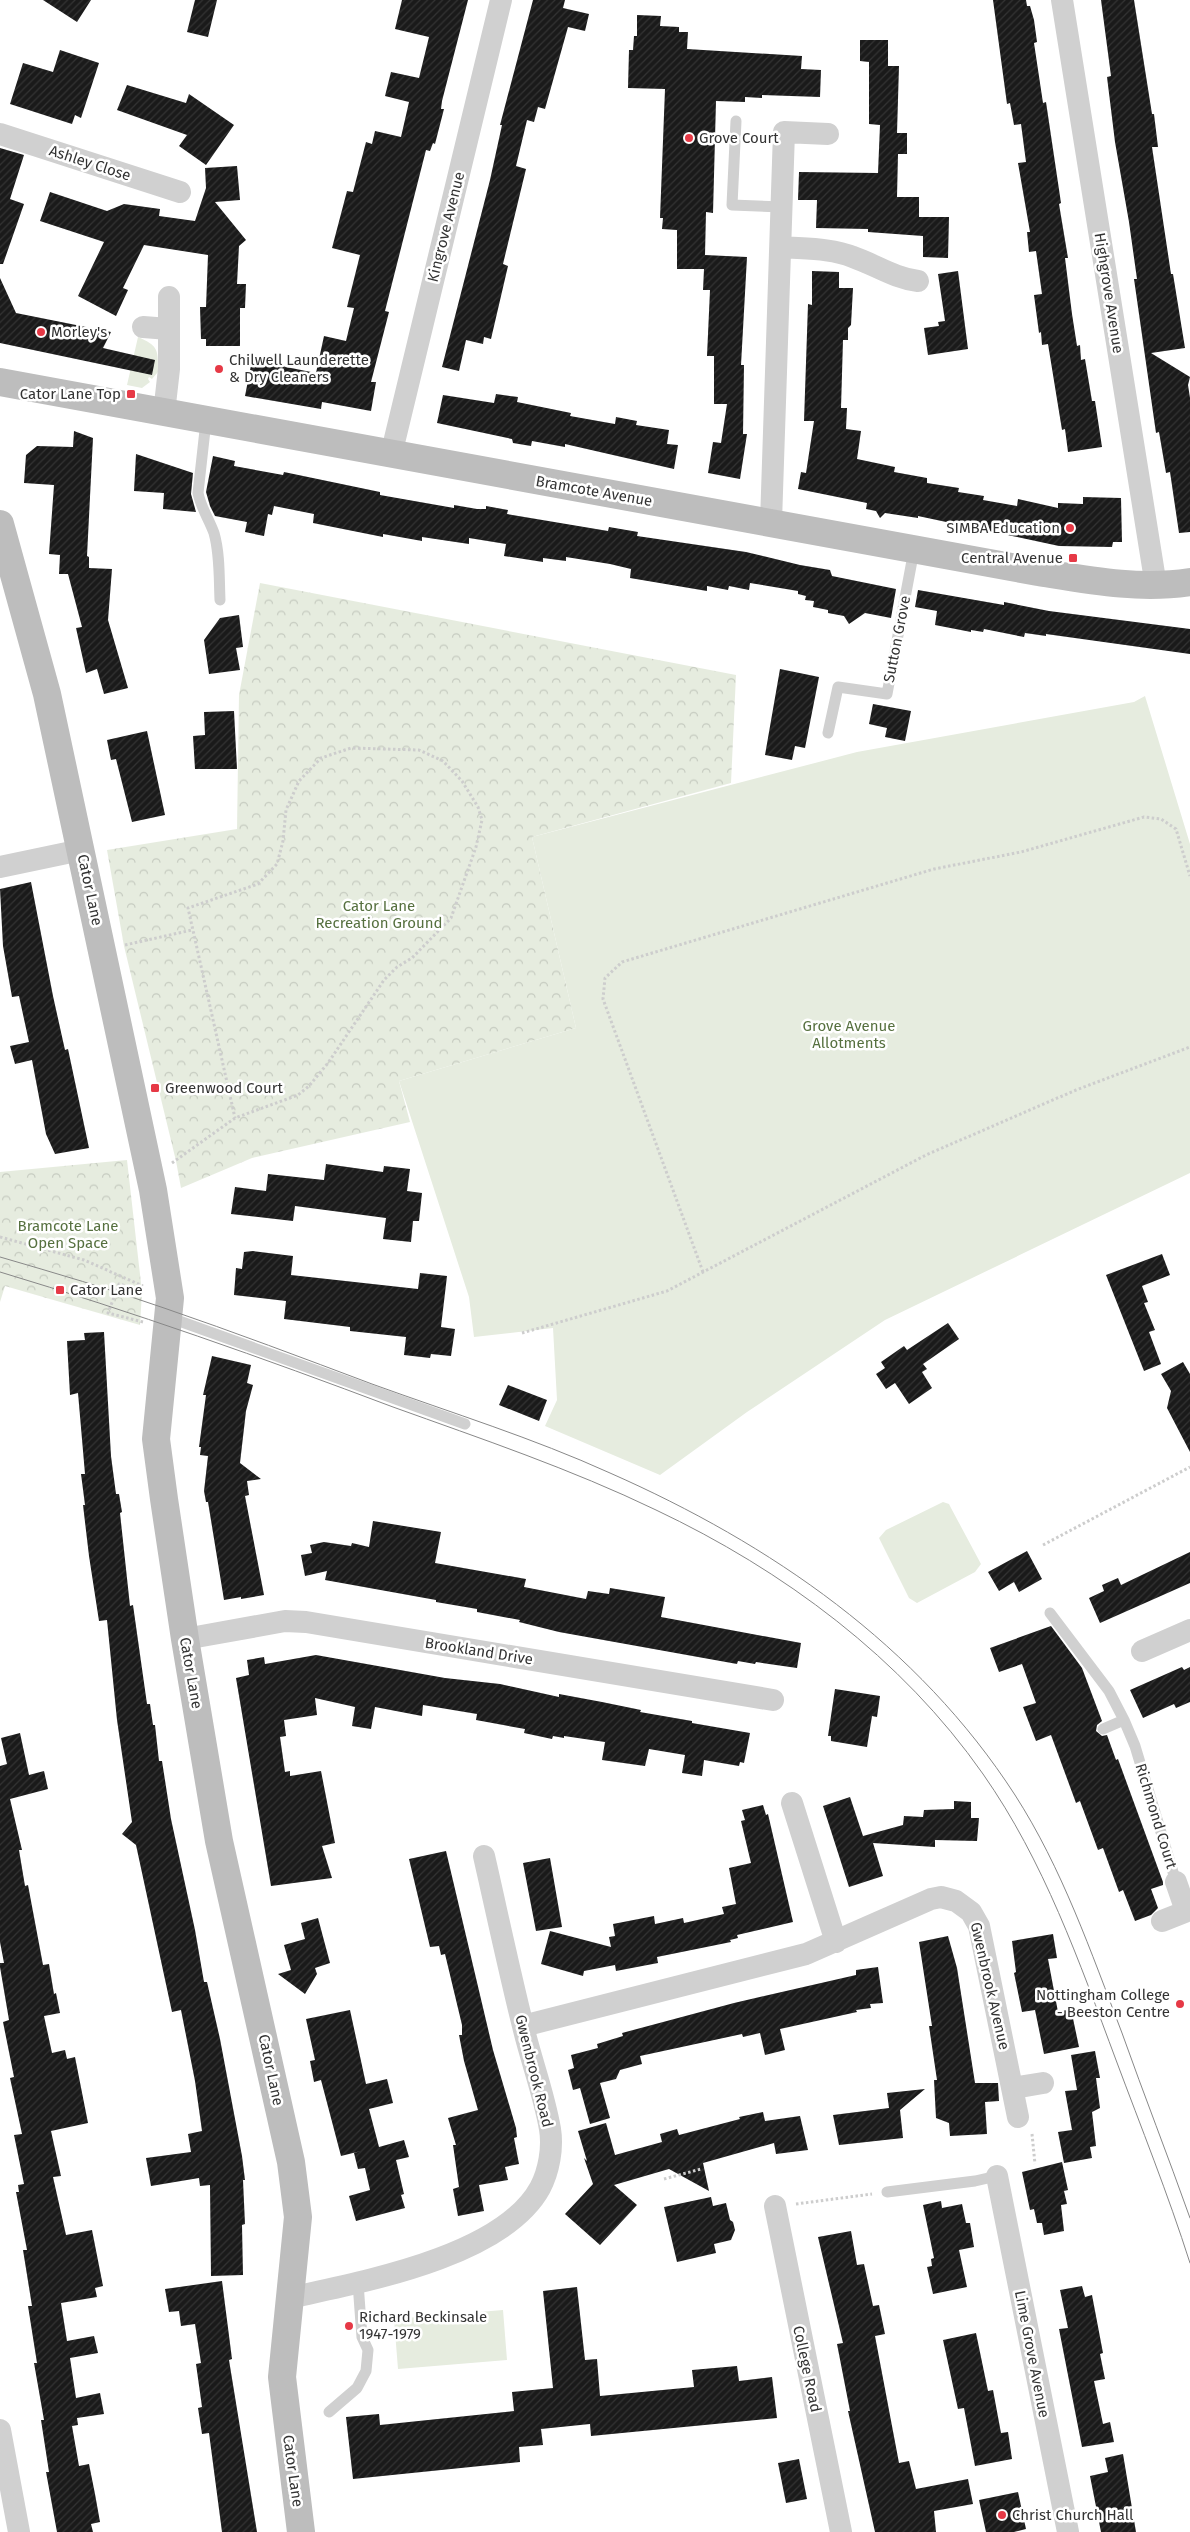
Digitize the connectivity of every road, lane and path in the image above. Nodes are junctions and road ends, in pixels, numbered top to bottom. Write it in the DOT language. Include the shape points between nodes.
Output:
graph roads {
  1 [pos="500,0"];
  2 [pos="1062,0"];
  3 [pos="736,121"];
  4 [pos="0,134"];
  5 [pos="828,134"];
  6 [pos="180,192"];
  7 [pos="782,207"];
  8 [pos="781,247"];
  9 [pos="918,281"];
  10 [pos="169,297"];
  11 [pos="143,327"];
  12 [pos="169,329"];
  13 [pos="0,382"];
  14 [pos="164,413"];
  15 [pos="206,421"];
  16 [pos="391,455"];
  17 [pos="771,522"];
  18 [pos="0,524"];
  19 [pos="915,548"];
  20 [pos="1190,582"];
  21 [pos="1156,586"];
  22 [pos="220,600"];
  23 [pos="828,732"];
  24 [pos="81,850"];
  25 [pos="0,867"];
  26 [pos="1190,876"];
  27 [pos="192,930"];
  28 [pos="103,951"];
  29 [pos="1190,1047"];
  30 [pos="235,1118"];
  31 [pos="150,1175"];
  32 [pos="0,1236"];
  33 [pos="703,1272"];
  34 [pos="159,1321"];
  35 [pos="522,1333"];
  36 [pos="465,1424"];
  37 [pos="1190,1467"];
  38 [pos="1043,1545"];
  39 [pos="1050,1613"];
  40 [pos="1190,1630"];
  41 [pos="185,1639"];
  42 [pos="1142,1651"];
  43 [pos="773,1700"];
  44 [pos="1124,1720"];
  45 [pos="1103,1729"];
  46 [pos="792,1803"];
  47 [pos="484,1856"];
  48 [pos="1176,1882"];
  49 [pos="1188,1911"];
  50 [pos="1162,1921"];
  51 [pos="836,1942"];
  52 [pos="523,2026"];
  53 [pos="1043,2083"];
  54 [pos="1013,2088"];
  55 [pos="1018,2117"];
  56 [pos="701,2168"];
  57 [pos="997,2176"];
  58 [pos="664,2179"];
  59 [pos="887,2192"];
  60 [pos="774,2206"];
  61 [pos="358,2283"];
  62 [pos="289,2298"];
  63 [pos="329,2412"];
  64 [pos="0,2430"];
  65 [pos="18,2532"];
  66 [pos="302,2532"];
  67 [pos="841,2532"];
  68 [pos="1068,2532"];
  1 -- 16 [label="street, Kingrove Avenue"];
  2 -- 21 [label="street, Highgrove Avenue"];
  3 -- 7 [label="lane" via="732,206"];
  4 -- 6 [label="street, Ashley Close"];
  5 -- 7 [label="street" via="785,124"];
  7 -- 8 [label="street"];
  8 -- 9 [label="street" via="837,252 904,279"];
  8 -- 17 [label="street"];
  10 -- 12 [label="street"];
  11 -- 12 [label="street"];
  12 -- 14 [label="street"];
  13 -- 14 [label="street, Bramcote Avenue"];
  14 -- 15 [label="street, Bramcote Avenue"];
  15 -- 16 [label="street, Bramcote Avenue"];
  15 -- 22 [label="lane" via="198,493 214,533"];
  16 -- 17 [label="street, Bramcote Avenue"];
  17 -- 19 [label="street, Bramcote Avenue"];
  18 -- 24 [label="street, Cator Lane" via="47,694"];
  19 -- 21 [label="street, Bramcote Avenue" via="1038,572"];
  19 -- 23 [label="lane, Sutton Grove" via="887,694 838,687"];
  20 -- 21 [label="street, Bramcote Avenue"];
  24 -- 25 [label="street"];
  24 -- 28 [label="street, Cator Lane"];
  26 -- 33 [label="path" via="1176,829 1161,819 1144,817 1021,852 934,868 622,962 604,978 603,999"];
  27 -- 28 [label="path"];
  27 -- 30 [label="path"];
  27 -- 30 [label="path" via="188,908 258,884 277,864 286,810 299,781 321,758 351,748 419,750 443,760 462,781 478,807 482,820 480,829 451,918 412,958 384,980 309,1086 298,1095"];
  28 -- 31 [label="street, Cator Lane"];
  29 -- 33 [label="path" via="1076,1090 926,1155"];
  30 -- 31 [label="path" via="176,1161"];
  31 -- 34 [label="street, Cator Lane" via="169,1279"];
  32 -- 34 [label="path" via="84,1260 123,1276 150,1292 119,1284 108,1313"];
  33 -- 35 [label="path" via="667,1291"];
  34 -- 36 [label="lane"];
  34 -- 41 [label="street, Cator Lane" via="156,1438"];
  37 -- 38 [label="path"];
  39 -- 44 [label="lane, Richmond Court" via="1109,1691"];
  40 -- 42 [label="street"];
  41 -- 43 [label="street, Brookland Drive" via="285,1622 306,1622"];
  41 -- 62 [label="street, Cator Lane" via="219,1841 292,2162 298,2217"];
  44 -- 45 [label="lane"];
  44 -- 48 [label="lane, Richmond Court"];
  46 -- 51 [label="street"];
  47 -- 52 [label="street, Gwenbrook Road"];
  48 -- 49 [label="street, Richmond Court"];
  49 -- 50 [label="street"];
  51 -- 52 [label="street, Gwenbrook Avenue" via="806,1954"];
  51 -- 54 [label="street, Gwenbrook Avenue" via="931,1899 941,1897 967,1908 980,1932"];
  52 -- 61 [label="street, Gwenbrook Road" via="550,2128 549,2159 540,2188 526,2208 503,2227 476,2242 417,2266"];
  53 -- 54 [label="street"];
  54 -- 55 [label="street, Gwenbrook Avenue"];
  56 -- 58 [label="path"];
  57 -- 59 [label="lane"];
  57 -- 68 [label="street, Lime Grove Avenue"];
  59 -- 60 [label="path"];
  60 -- 67 [label="street, College Road"];
  61 -- 62 [label="street, Gwenbrook Road"];
  61 -- 63 [label="lane" via="362,2337 368,2350 367,2365 358,2388"];
  62 -- 66 [label="street, Cator Lane" via="282,2377"];
  64 -- 65 [label="street"];
}
